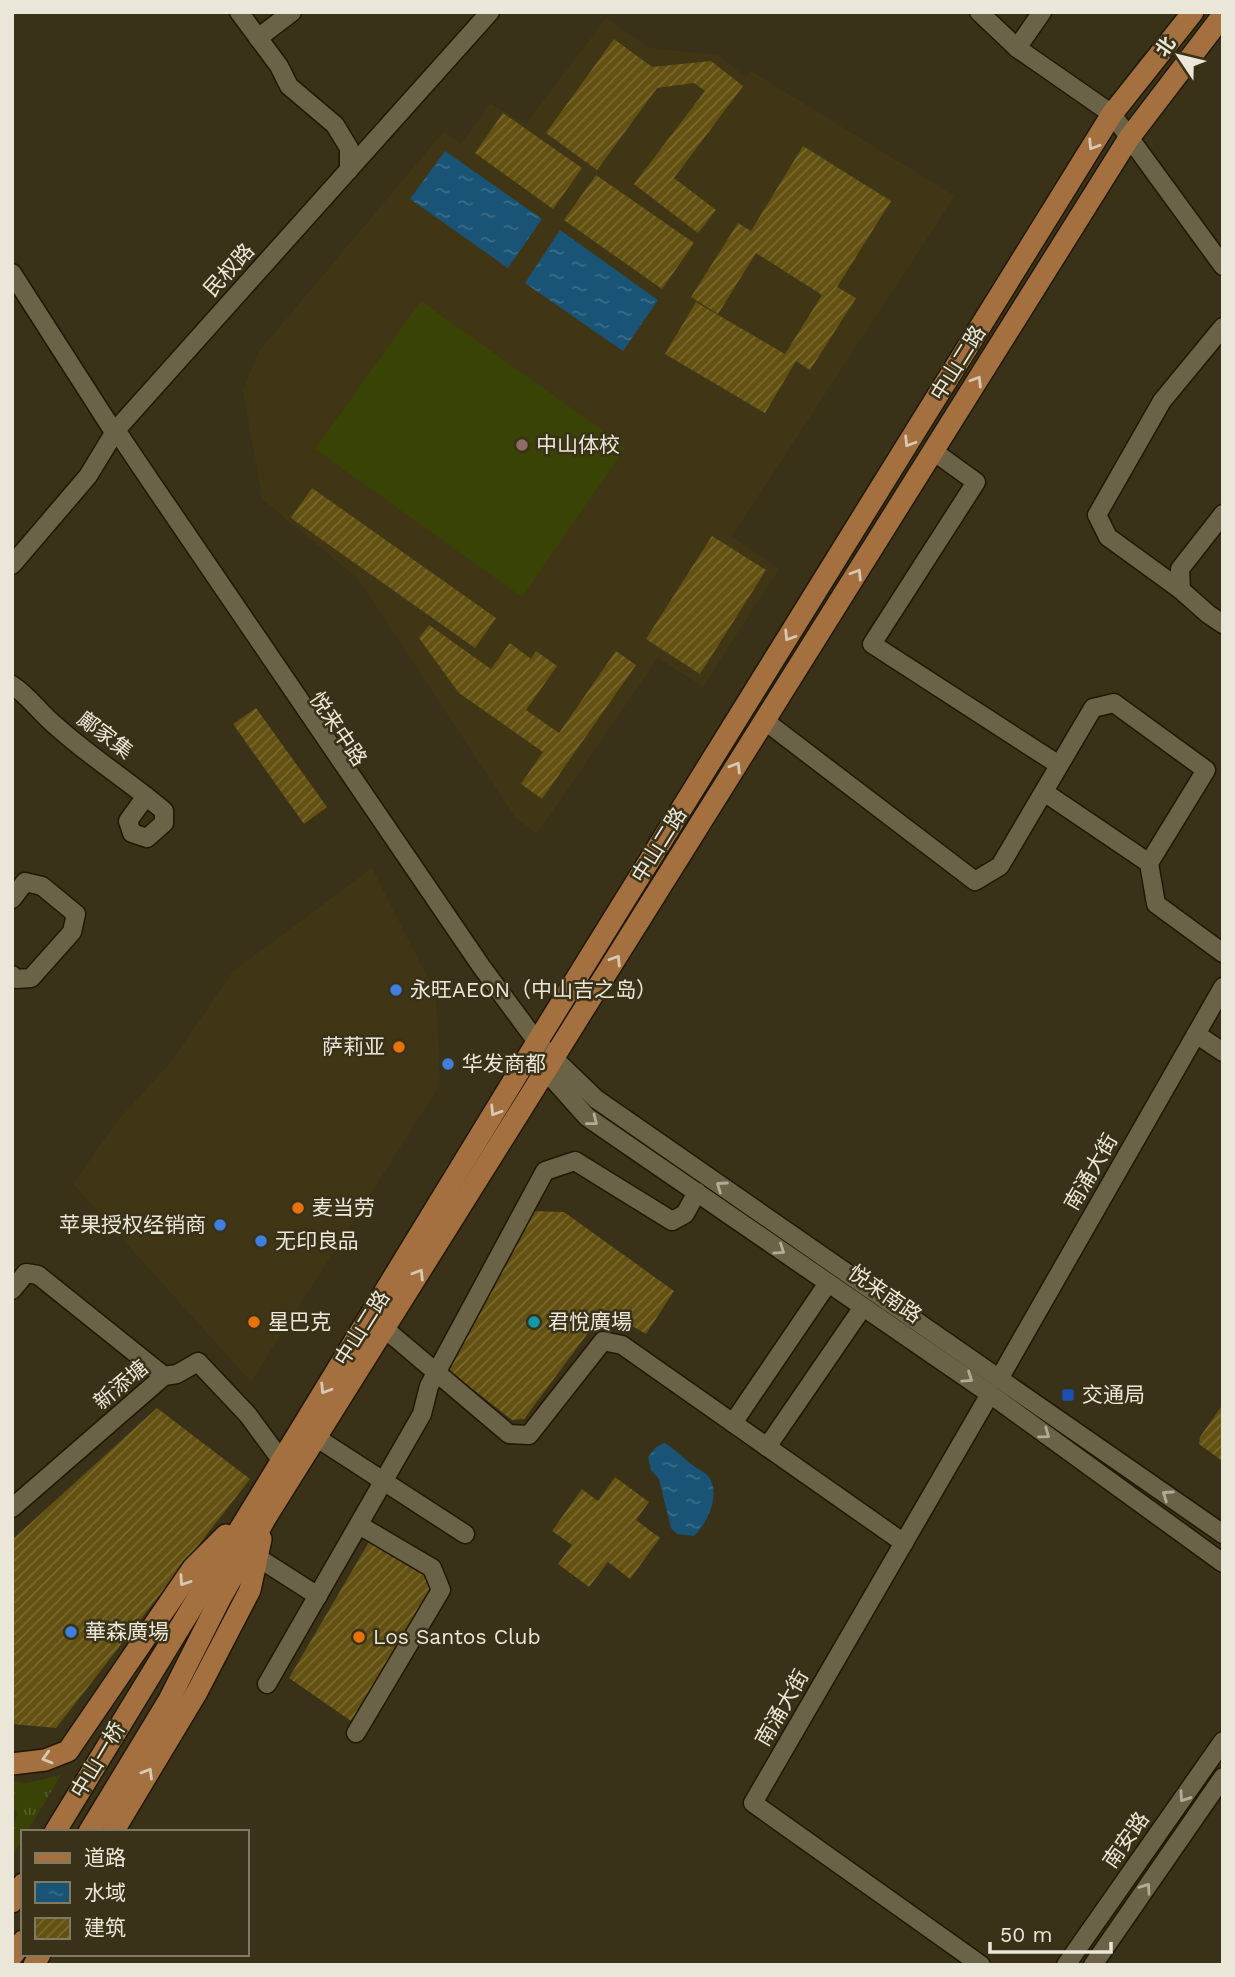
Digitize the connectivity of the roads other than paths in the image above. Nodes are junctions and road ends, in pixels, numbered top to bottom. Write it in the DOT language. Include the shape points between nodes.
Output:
graph roads {
  1 [pos="239,12"];
  2 [pos="292,12"];
  3 [pos="490,12"];
  4 [pos="979,12"];
  5 [pos="1042,12"];
  6 [pos="1193,12"];
  7 [pos="1223,15"];
  8 [pos="258,38"];
  9 [pos="1017,48"];
  10 [pos="1112,114"];
  11 [pos="1129,138"];
  12 [pos="349,170"];
  13 [pos="1223,266"];
  14 [pos="12,273"];
  15 [pos="1223,327"];
  16 [pos="113,432"];
  17 [pos="933,451"];
  18 [pos="1223,514"];
  19 [pos="12,565"];
  20 [pos="1181,590"];
  21 [pos="1221,621"];
  22 [pos="12,685"];
  23 [pos="765,721"];
  24 [pos="1059,765"];
  25 [pos="1044,792"];
  26 [pos="146,796"];
  27 [pos="1149,863"];
  28 [pos="12,899"];
  29 [pos="1223,953"];
  30 [pos="12,975"];
  31 [pos="1223,987"];
  32 [pos="1195,1034"];
  33 [pos="534,1048"];
  34 [pos="1223,1052"];
  35 [pos="550,1065"];
  36 [pos="696,1192"];
  37 [pos="828,1283"];
  38 [pos="12,1290"];
  39 [pos="863,1307"];
  40 [pos="384,1329"];
  41 [pos="436,1373"];
  42 [pos="164,1376"];
  43 [pos="994,1386"];
  44 [pos="733,1423"];
  45 [pos="317,1438"];
  46 [pos="767,1447"];
  47 [pos="281,1461"];
  48 [pos="384,1482"];
  49 [pos="12,1508"];
  50 [pos="257,1517"];
  51 [pos="359,1525"];
  52 [pos="465,1534"];
  53 [pos="1223,1534"];
  54 [pos="904,1543"];
  55 [pos="257,1557"];
  56 [pos="1223,1563"];
  57 [pos="318,1596"];
  58 [pos="267,1684"];
  59 [pos="141,1689"];
  60 [pos="356,1734"];
  61 [pos="1223,1741"];
  62 [pos="12,1764"];
  63 [pos="1223,1777"];
  64 [pos="56,1830"];
  65 [pos="90,1830"];
  66 [pos="114,1830"];
  67 [pos="981,1965"];
  68 [pos="1066,1965"];
  69 [pos="1093,1965"];
  1 -- 8 [label="street"];
  2 -- 8 [label="street"];
  3 -- 12 [label="street, 民权路"];
  4 -- 9 [label="street"];
  5 -- 9 [label="street"];
  6 -- 10 [label="main road, 中山二路"];
  7 -- 11 [label="main road, 中山二路"];
  8 -- 12 [label="street" via="289,86 335,125 349,148"];
  9 -- 10 [label="street"];
  10 -- 11 [label="street"];
  10 -- 33 [label="main road, 中山二路, one-way"];
  11 -- 13 [label="street"];
  17 -- 11 [label="main road, 中山二路, one-way"];
  12 -- 16 [label="street, 民权路"];
  14 -- 16 [label="street, 悦来中路"];
  15 -- 20 [label="street" via="1162,401 1097,514 1108,537"];
  16 -- 19 [label="street, 民权路" via="88,476"];
  16 -- 33 [label="street, 悦来中路"];
  23 -- 17 [label="main road, 中山二路, one-way"];
  17 -- 24 [label="street" via="976,482 872,644"];
  18 -- 20 [label="street" via="1180,569"];
  20 -- 21 [label="street"];
  22 -- 26 [label="street, 鄺家集" via="55,726"];
  23 -- 25 [label="street" via="975,881 1000,866"];
  35 -- 23 [label="main road, 中山二路, one-way"];
  24 -- 25 [label="street"];
  24 -- 27 [label="street" via="1093,708 1114,703 1206,770"];
  25 -- 27 [label="street"];
  26 -- 26 [label="street, 鄺家集" via="164,811 164,823 148,838 132,832 128,821"];
  27 -- 29 [label="street" via="1156,904"];
  28 -- 30 [label="street" via="25,882 41,886 76,914 72,932 31,978"];
  31 -- 32 [label="street, 南涌大街"];
  32 -- 34 [label="street"];
  32 -- 43 [label="street, 南涌大街"];
  33 -- 35 [label="street, 悦来南路"];
  33 -- 47 [label="main road, 中山二路, one-way"];
  35 -- 36 [label="street, 悦来南路, one-way" via="587,1118"];
  40 -- 35 [label="main road, 中山二路, one-way"];
  43 -- 35 [label="street, 悦来南路, one-way"];
  36 -- 37 [label="street, 悦来南路, one-way"];
  36 -- 41 [label="street" via="685,1214 672,1221 575,1161 545,1171"];
  37 -- 39 [label="street, 悦来南路"];
  37 -- 44 [label="street"];
  38 -- 42 [label="street" via="26,1273 38,1275"];
  39 -- 43 [label="street, 悦来南路, one-way"];
  39 -- 46 [label="street"];
  40 -- 41 [label="street"];
  40 -- 45 [label="main road, 中山二路"];
  41 -- 44 [label="street" via="509,1434 528,1435 603,1341 622,1345"];
  41 -- 48 [label="street" via="422,1414"];
  42 -- 47 [label="street, 新添塘" via="198,1362 248,1415"];
  42 -- 49 [label="street, 新添塘"];
  53 -- 43 [label="street, 悦来南路, one-way"];
  43 -- 54 [label="street, 南涌大街"];
  43 -- 56 [label="street, 悦来南路, one-way"];
  44 -- 46 [label="street"];
  45 -- 48 [label="street"];
  45 -- 50 [label="main road, 中山二路"];
  46 -- 54 [label="street"];
  47 -- 50 [label="main road, 中山二路"];
  48 -- 51 [label="street"];
  48 -- 52 [label="street"];
  50 -- 55 [label="main road"];
  50 -- 59 [label="main road, 中山二路"];
  50 -- 62 [label="main road, one-way" via="193,1568 68,1751 45,1760"];
  50 -- 65 [label="main road, 中山一桥" via="169,1700"];
  51 -- 57 [label="street"];
  51 -- 60 [label="street" via="432,1568 440,1590"];
  54 -- 67 [label="street, 南涌大街" via="753,1803"];
  55 -- 57 [label="street"];
  66 -- 55 [label="main road, one-way" via="197,1692 250,1590"];
  57 -- 58 [label="street"];
  59 -- 64 [label="main road, 中山一桥"];
  61 -- 68 [label="street, 南安路, one-way"];
  69 -- 63 [label="street, 南安路, one-way"];
}
